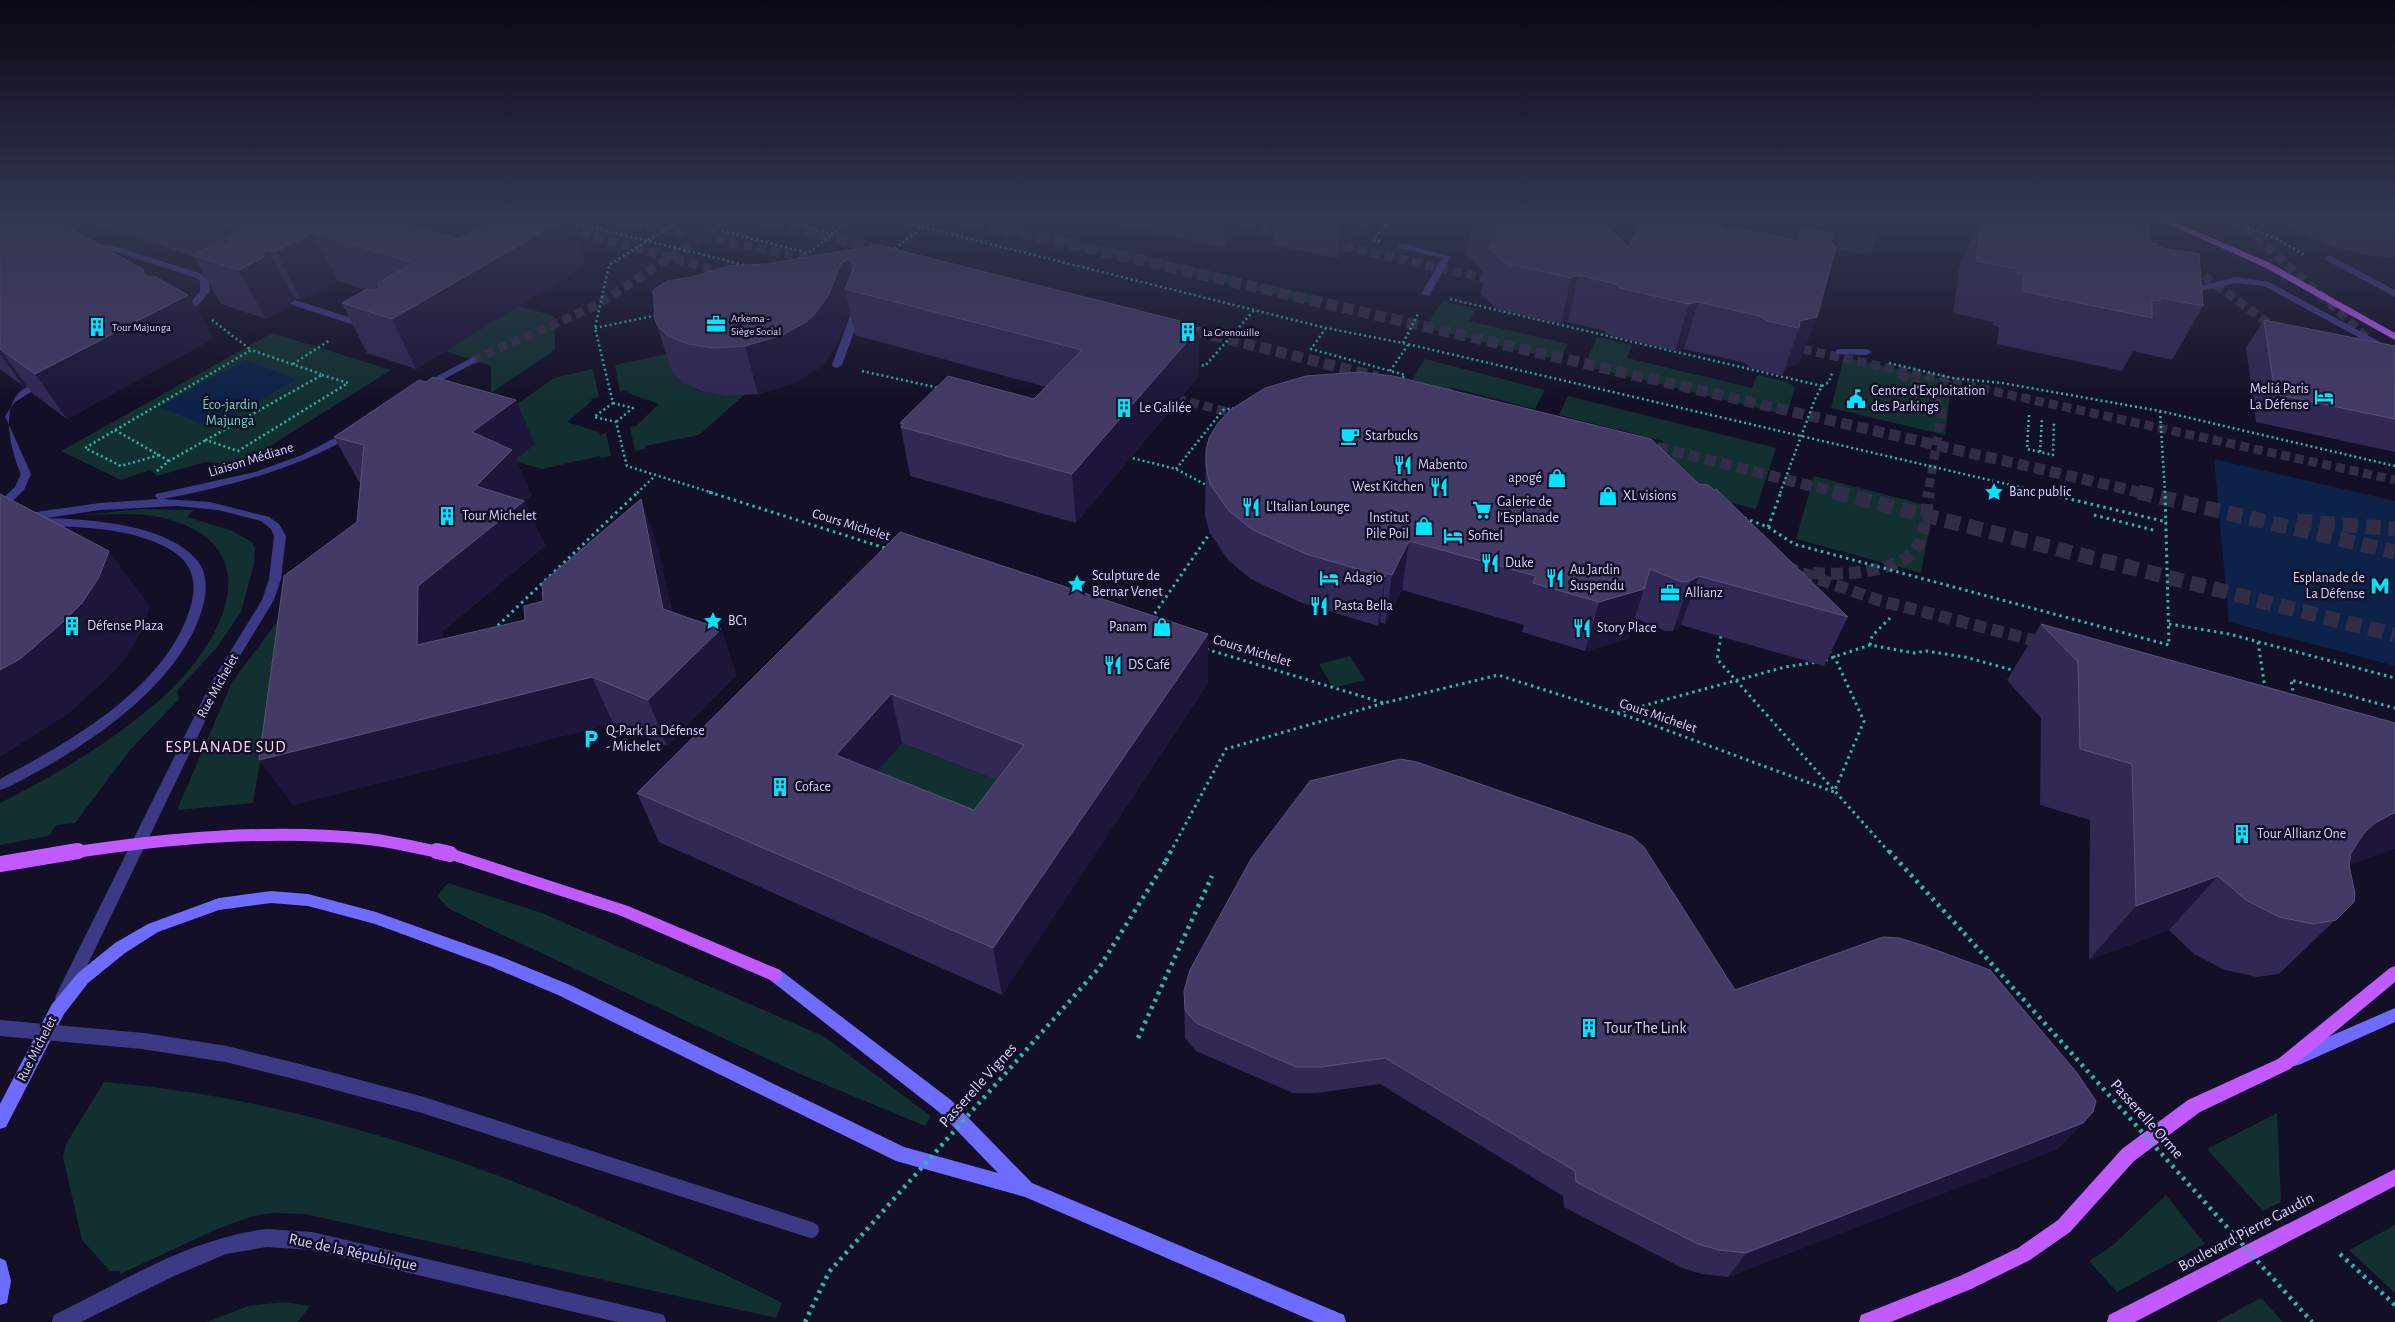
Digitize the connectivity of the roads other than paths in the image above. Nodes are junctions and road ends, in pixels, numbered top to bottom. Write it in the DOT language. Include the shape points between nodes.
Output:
graph roads {
  1 [pos="204,280"];
  2 [pos="1434,280"];
  3 [pos="2293,280"];
  4 [pos="2368,280"];
  5 [pos="2187,291"];
  6 [pos="1426,294"];
  7 [pos="2395,294"];
  8 [pos="295,304"];
  9 [pos="857,310"];
  10 [pos="175,316"];
  11 [pos="381,330"];
  12 [pos="2395,336"];
  13 [pos="1839,352"];
  14 [pos="1868,352"];
  15 [pos="2395,354"];
  16 [pos="473,360"];
  17 [pos="837,365"];
  18 [pos="28,390"];
  19 [pos="411,394"];
  20 [pos="0,416"];
  21 [pos="360,427"];
  22 [pos="0,507"];
  23 [pos="101,507"];
  24 [pos="0,523"];
  25 [pos="0,785"];
  26 [pos="0,864"];
  27 [pos="2395,973"];
  28 [pos="58,1009"];
  29 [pos="2395,1014"];
  30 [pos="0,1028"];
  31 [pos="2284,1064"];
  32 [pos="0,1122"];
  33 [pos="2395,1177"];
  34 [pos="1026,1189"];
  35 [pos="811,1230"];
  36 [pos="0,1267"];
  37 [pos="0,1296"];
  38 [pos="61,1322"];
  39 [pos="657,1322"];
  40 [pos="1337,1322"];
  41 [pos="1868,1322"];
  42 [pos="2116,1322"];
  1 -- 10 [label="street" via="205,292"];
  2 -- 6 [label="street"];
  3 -- 12 [label="main road"];
  4 -- 7 [label="street"];
  5 -- 15 [label="street" via="2236,280 2266,284"];
  8 -- 11 [label="street"];
  9 -- 17 [label="street"];
  13 -- 14 [label="street"];
  16 -- 19 [label="street"];
  18 -- 20 [label="street" via="10,400"];
  20 -- 22 [label="street" via="26,474 20,488"];
  21 -- 23 [label="street, Liaison Médiane" via="308,456 265,473"];
  23 -- 24 [label="street, Rue Michelet"];
  23 -- 28 [label="street, Rue Michelet" via="175,502 203,504 252,515 275,527 280,536 280,555 268,600 218,681"];
  24 -- 25 [label="street" via="80,523 134,532 179,550 193,564 200,578 198,601 190,624 150,682 121,710 74,743"];
  26 -- 34 [label="main road, bridge" via="66,852 190,838 285,835 368,839 450,854 623,910 775,975 945,1106"];
  27 -- 31 [label="main road"];
  28 -- 32 [label="main road, Rue Michelet"];
  28 -- 34 [label="main road" via="84,978 114,953 177,917 237,900 290,897 316,901 439,940 564,990 902,1156"];
  29 -- 31 [label="main road"];
  30 -- 35 [label="street, bridge" via="143,1041 226,1054 299,1072 423,1105"];
  31 -- 41 [label="main road" via="2194,1106 2128,1156 2064,1226 2024,1254 1965,1283"];
  33 -- 42 [label="main road, Boulevard Pierre Gaudin"];
  34 -- 40 [label="main road"];
  36 -- 37 [label="main road"];
  38 -- 39 [label="street, Rue de la République" via="202,1252 244,1240 269,1237 312,1241"];
}
